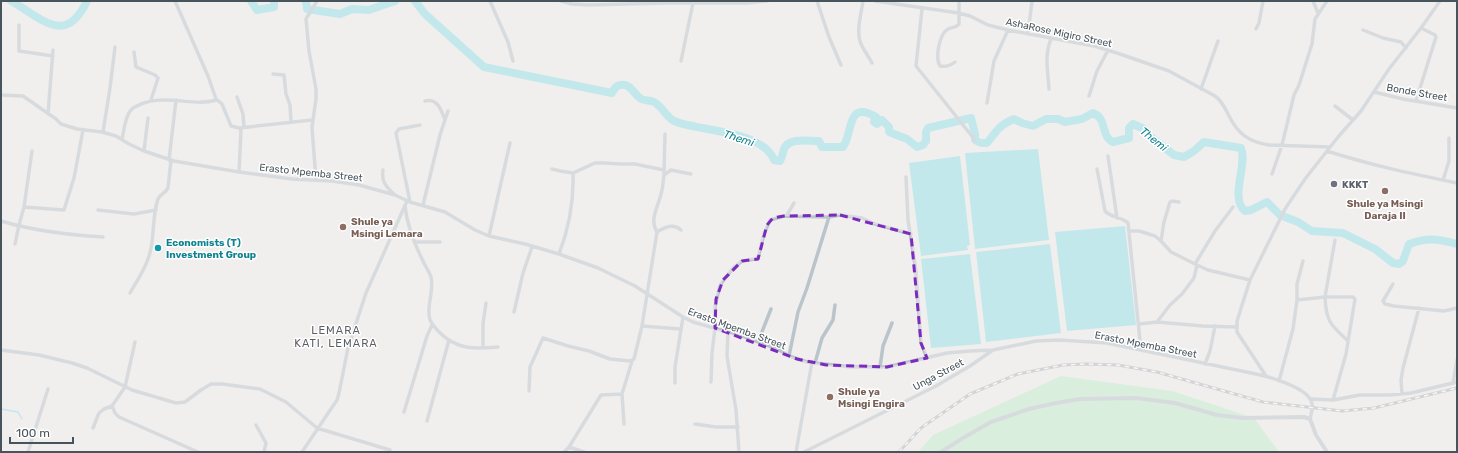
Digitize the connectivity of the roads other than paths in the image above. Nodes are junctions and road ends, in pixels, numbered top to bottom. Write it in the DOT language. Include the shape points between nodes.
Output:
graph roads {
  1 [pos="175,1"];
  2 [pos="317,1"];
  3 [pos="490,1"];
  4 [pos="561,1"];
  5 [pos="767,1"];
  6 [pos="817,1"];
  7 [pos="862,1"];
  8 [pos="875,1"];
  9 [pos="959,1"];
  10 [pos="1032,1"];
  11 [pos="1264,1"];
  12 [pos="1313,1"];
  13 [pos="1327,1"];
  14 [pos="1440,1"];
  15 [pos="679,2"];
  16 [pos="712,2"];
  17 [pos="693,3"];
  18 [pos="922,9"];
  19 [pos="959,13"];
  20 [pos="1318,13"];
  21 [pos="19,25"];
  22 [pos="1421,28"];
  23 [pos="1256,29"];
  24 [pos="1008,30"];
  25 [pos="1363,30"];
  26 [pos="1028,34"];
  27 [pos="1051,39"];
  28 [pos="1218,42"];
  29 [pos="115,47"];
  30 [pos="1406,48"];
  31 [pos="53,50"];
  32 [pos="1108,50"];
  33 [pos="134,52"];
  34 [pos="53,56"];
  35 [pos="513,61"];
  36 [pos="681,61"];
  37 [pos="955,62"];
  38 [pos="872,63"];
  39 [pos="841,65"];
  40 [pos="273,74"];
  41 [pos="1049,89"];
  42 [pos="1201,89"];
  43 [pos="1374,92"];
  44 [pos="1,95"];
  45 [pos="1089,96"];
  46 [pos="237,98"];
  47 [pos="152,100"];
  48 [pos="176,100"];
  49 [pos="217,100"];
  50 [pos="425,101"];
  51 [pos="1416,101"];
  52 [pos="987,103"];
  53 [pos="1335,106"];
  54 [pos="1457,108"];
  55 [pos="448,112"];
  56 [pos="48,114"];
  57 [pos="148,118"];
  58 [pos="312,120"];
  59 [pos="445,120"];
  60 [pos="1353,120"];
  61 [pos="291,122"];
  62 [pos="420,125"];
  63 [pos="241,127"];
  64 [pos="83,130"];
  65 [pos="103,132"];
  66 [pos="665,134"];
  67 [pos="1449,138"];
  68 [pos="122,139"];
  69 [pos="975,140"];
  70 [pos="510,143"];
  71 [pos="1282,145"];
  72 [pos="1330,147"];
  73 [pos="32,151"];
  74 [pos="144,151"];
  75 [pos="1327,151"];
  76 [pos="1108,156"];
  77 [pos="170,160"];
  78 [pos="552,168"];
  79 [pos="1097,168"];
  80 [pos="383,170"];
  81 [pos="239,172"];
  82 [pos="573,172"];
  83 [pos="664,173"];
  84 [pos="691,174"];
  85 [pos="1272,174"];
  86 [pos="906,177"];
  87 [pos="316,180"];
  88 [pos="1443,180"];
  89 [pos="1457,183"];
  90 [pos="395,195"];
  91 [pos="407,202"];
  92 [pos="1179,202"];
  93 [pos="794,203"];
  94 [pos="423,205"];
  95 [pos="24,207"];
  96 [pos="1233,207"];
  97 [pos="98,210"];
  98 [pos="156,210"];
  99 [pos="787,215"];
  100 [pos="829,217"];
  101 [pos="1117,218"];
  102 [pos="1,221"];
  103 [pos="18,225"];
  104 [pos="681,230"];
  105 [pos="1129,231"];
  106 [pos="657,232"];
  107 [pos="911,234"];
  108 [pos="489,236"];
  109 [pos="103,237"];
  110 [pos="1335,240"];
  111 [pos="1162,241"];
  112 [pos="415,242"];
  113 [pos="440,242"];
  114 [pos="15,244"];
  115 [pos="532,247"];
  116 [pos="559,254"];
  117 [pos="1303,261"];
  118 [pos="1196,265"];
  119 [pos="1250,280"];
  120 [pos="1393,284"];
  121 [pos="130,292"];
  122 [pos="646,294"];
  123 [pos="1325,297"];
  124 [pos="1297,300"];
  125 [pos="486,303"];
  126 [pos="835,305"];
  127 [pos="1419,308"];
  128 [pos="1457,308"];
  129 [pos="771,309"];
  130 [pos="514,312"];
  131 [pos="683,317"];
  132 [pos="1157,322"];
  133 [pos="892,323"];
  134 [pos="432,324"];
  135 [pos="1139,324"];
  136 [pos="642,326"];
  137 [pos="1215,326"];
  138 [pos="1236,327"];
  139 [pos="715,328"];
  140 [pos="680,329"];
  141 [pos="728,332"];
  142 [pos="448,340"];
  143 [pos="1348,341"];
  144 [pos="135,342"];
  145 [pos="758,342"];
  146 [pos="498,347"];
  147 [pos="483,348"];
  148 [pos="1,350"];
  149 [pos="993,350"];
  150 [pos="1141,350"];
  151 [pos="789,356"];
  152 [pos="927,358"];
  153 [pos="1457,360"];
  154 [pos="632,361"];
  155 [pos="814,363"];
  156 [pos="1204,364"];
  157 [pos="880,367"];
  158 [pos="1266,376"];
  159 [pos="1279,381"];
  160 [pos="711,382"];
  161 [pos="1455,382"];
  162 [pos="675,383"];
  163 [pos="125,387"];
  164 [pos="48,389"];
  165 [pos="529,391"];
  166 [pos="622,394"];
  167 [pos="1402,394"];
  168 [pos="1311,399"];
  169 [pos="1333,400"];
  170 [pos="112,406"];
  171 [pos="404,412"];
  172 [pos="1310,419"];
  173 [pos="427,421"];
  174 [pos="624,424"];
  175 [pos="695,424"];
  176 [pos="256,425"];
  177 [pos="738,427"];
  178 [pos="93,428"];
  179 [pos="317,428"];
  180 [pos="568,447"];
  181 [pos="390,450"];
  182 [pos="28,452"];
  183 [pos="198,452"];
  184 [pos="264,452"];
  185 [pos="302,452"];
  186 [pos="564,452"];
  187 [pos="584,452"];
  188 [pos="739,452"];
  189 [pos="796,452"];
  190 [pos="804,452"];
  191 [pos="940,452"];
  192 [pos="1328,452"];
  1 -- 49 [label="street"];
  2 -- 58 [label="street" via="306,19 316,90"];
  3 -- 35 [label="street" via="508,42"];
  4 -- 15 [label="street" via="588,5"];
  5 -- 16 [label="street"];
  6 -- 39 [label="street"];
  7 -- 38 [label="street" via="858,32 862,46"];
  8 -- 18 [label="street, AshaRose Migiro Street"];
  9 -- 19 [label="street"];
  10 -- 26 [label="street"];
  11 -- 23 [label="street"];
  12 -- 20 [label="street"];
  13 -- 20 [label="street"];
  14 -- 22 [label="street"];
  15 -- 17 [label="street"];
  16 -- 17 [label="street"];
  17 -- 36 [label="street"];
  18 -- 19 [label="street, AshaRose Migiro Street"];
  18 -- 69 [label="street" via="916,66"];
  19 -- 24 [label="street, AshaRose Migiro Street"];
  19 -- 37 [label="street" via="959,24 944,32 938,54 940,66 948,66"];
  20 -- 71 [label="street" via="1312,44 1294,95"];
  21 -- 34 [label="street" via="19,51"];
  22 -- 30 [label="street"];
  22 -- 51 [label="street" via="1436,37"];
  24 -- 26 [label="street, AshaRose Migiro Street"];
  24 -- 52 [label="street" via="994,61"];
  25 -- 30 [label="street" via="1401,42"];
  26 -- 27 [label="street, AshaRose Migiro Street"];
  27 -- 32 [label="street, AshaRose Migiro Street"];
  27 -- 41 [label="street" via="1047,58"];
  28 -- 42 [label="street"];
  29 -- 65 [label="street"];
  30 -- 43 [label="street"];
  31 -- 34 [label="street"];
  32 -- 42 [label="street, AshaRose Migiro Street" via="1169,71"];
  32 -- 45 [label="street" via="1097,71"];
  33 -- 47 [label="street" via="136,67 158,78"];
  34 -- 56 [label="street"];
  40 -- 61 [label="street" via="284,75"];
  42 -- 71 [label="street, AshaRose Migiro Street" via="1220,100 1244,136 1260,144"];
  43 -- 51 [label="street, Bonde Street"];
  43 -- 60 [label="street"];
  44 -- 56 [label="street, Erasto Mpemba Street" via="24,96"];
  46 -- 63 [label="street" via="243,114"];
  47 -- 48 [label="street"];
  47 -- 68 [label="street" via="130,110"];
  48 -- 49 [label="street"];
  48 -- 77 [label="street"];
  49 -- 63 [label="street" via="222,104 231,126"];
  50 -- 59 [label="street" via="435,102"];
  51 -- 54 [label="street, Bonde Street"];
  53 -- 60 [label="street"];
  55 -- 59 [label="street"];
  56 -- 64 [label="street, Erasto Mpemba Street" via="61,124"];
  57 -- 74 [label="street"];
  58 -- 61 [label="street"];
  58 -- 87 [label="street"];
  59 -- 94 [label="street"];
  60 -- 72 [label="street"];
  61 -- 63 [label="street"];
  62 -- 91 [label="street" via="396,133"];
  63 -- 81 [label="street"];
  64 -- 65 [label="street, Erasto Mpemba Street"];
  64 -- 95 [label="street" via="74,178 64,210"];
  65 -- 68 [label="street, Erasto Mpemba Street"];
  66 -- 83 [label="street"];
  67 -- 88 [label="street" via="1449,161"];
  68 -- 74 [label="street, Erasto Mpemba Street"];
  70 -- 108 [label="street"];
  71 -- 72 [label="street, AshaRose Migiro Street"];
  71 -- 85 [label="street"];
  72 -- 75 [label="street"];
  73 -- 95 [label="street"];
  74 -- 77 [label="street, Erasto Mpemba Street"];
  75 -- 88 [label="street" via="1365,163"];
  75 -- 119 [label="street" via="1285,210"];
  76 -- 101 [label="street"];
  77 -- 81 [label="street, Erasto Mpemba Street"];
  77 -- 98 [label="street" via="167,192 158,199"];
  78 -- 82 [label="street"];
  79 -- 101 [label="street" via="1105,211 1109,216"];
  80 -- 90 [label="street" via="382,176 386,186"];
  81 -- 87 [label="street, Erasto Mpemba Street"];
  82 -- 83 [label="street" via="595,163 604,163 635,164"];
  82 -- 116 [label="street" via="570,216"];
  83 -- 84 [label="street" via="671,170"];
  83 -- 106 [label="street" via="662,193 654,221"];
  86 -- 107 [label="street"];
  87 -- 90 [label="street, Erasto Mpemba Street" via="360,185"];
  88 -- 89 [label="street"];
  90 -- 91 [label="street, Erasto Mpemba Street"];
  91 -- 94 [label="street, Erasto Mpemba Street"];
  91 -- 112 [label="street" via="406,216"];
  91 -- 179 [label="street" via="366,293 348,348 337,400"];
  92 -- 111 [label="street" via="1170,202"];
  93 -- 99 [label="street"];
  94 -- 108 [label="street, Erasto Mpemba Street" via="450,214"];
  95 -- 103 [label="street"];
  96 -- 118 [label="street" via="1215,231"];
  97 -- 98 [label="street" via="134,214"];
  98 -- 121 [label="street" via="149,257"];
  99 -- 100 [label="street"];
  99 -- 139 [label="street" via="770,220 758,258 742,261 723,280 716,299"];
  100 -- 107 [label="street" via="855,217"];
  100 -- 151 [label="street" via="798,312"];
  101 -- 105 [label="street" via="1126,221"];
  102 -- 103 [label="street"];
  103 -- 109 [label="street" via="47,232"];
  103 -- 114 [label="street"];
  104 -- 106 [label="street" via="672,226"];
  105 -- 111 [label="street" via="1147,233"];
  105 -- 135 [label="street"];
  106 -- 122 [label="street"];
  107 -- 152 [label="street" via="918,285 921,343"];
  108 -- 115 [label="street, Erasto Mpemba Street"];
  110 -- 123 [label="street"];
  111 -- 118 [label="street" via="1171,252"];
  112 -- 113 [label="street"];
  112 -- 134 [label="street" via="431,280 429,313"];
  115 -- 116 [label="street, Erasto Mpemba Street"];
  115 -- 130 [label="street"];
  116 -- 122 [label="street, Erasto Mpemba Street" via="614,276"];
  117 -- 124 [label="street" via="1298,279"];
  118 -- 119 [label="street"];
  118 -- 132 [label="street" via="1194,278"];
  119 -- 138 [label="street"];
  120 -- 127 [label="street" via="1383,301 1385,304"];
  122 -- 131 [label="street, Erasto Mpemba Street"];
  122 -- 136 [label="street"];
  123 -- 124 [label="street"];
  123 -- 143 [label="street" via="1330,325"];
  123 -- 143 [label="street" via="1355,299"];
  124 -- 159 [label="street" via="1292,335"];
  125 -- 147 [label="street"];
  126 -- 155 [label="street" via="833,320 822,338"];
  127 -- 128 [label="street" via="1444,311"];
  127 -- 167 [label="street" via="1402,374"];
  129 -- 145 [label="street"];
  131 -- 139 [label="street, Erasto Mpemba Street"];
  131 -- 140 [label="street"];
  132 -- 135 [label="street"];
  132 -- 137 [label="street"];
  133 -- 157 [label="street" via="883,346"];
  134 -- 142 [label="street"];
  134 -- 171 [label="street"];
  135 -- 150 [label="street"];
  136 -- 140 [label="street"];
  136 -- 154 [label="street"];
  137 -- 138 [label="street"];
  137 -- 156 [label="street" via="1210,351"];
  138 -- 158 [label="street" via="1240,338"];
  139 -- 141 [label="street, Erasto Mpemba Street"];
  139 -- 160 [label="street"];
  140 -- 162 [label="street"];
  141 -- 145 [label="street, Erasto Mpemba Street"];
  141 -- 177 [label="street" via="726,356"];
  142 -- 147 [label="street" via="462,347"];
  142 -- 173 [label="street"];
  143 -- 169 [label="street"];
  144 -- 163 [label="street"];
  145 -- 151 [label="street, Erasto Mpemba Street"];
  146 -- 147 [label="street"];
  148 -- 163 [label="street" via="72,363"];
  149 -- 150 [label="street, Erasto Mpemba Street" via="1052,340 1107,343"];
  149 -- 152 [label="street, Erasto Mpemba Street" via="962,351"];
  149 -- 190 [label="street, Unga Street" via="936,386"];
  150 -- 156 [label="street, Erasto Mpemba Street"];
  151 -- 155 [label="street, Erasto Mpemba Street"];
  152 -- 157 [label="street, Erasto Mpemba Street"];
  153 -- 161 [label="street"];
  154 -- 165 [label="street" via="610,359 543,338 530,367"];
  154 -- 166 [label="street"];
  155 -- 157 [label="street, Erasto Mpemba Street"];
  155 -- 189 [label="street"];
  156 -- 158 [label="street, Erasto Mpemba Street"];
  158 -- 159 [label="street, Erasto Mpemba Street"];
  159 -- 168 [label="street, Erasto Mpemba Street"];
  161 -- 167 [label="street"];
  163 -- 170 [label="street"];
  163 -- 179 [label="street" via="180,403 211,384 253,388 266,391 286,402"];
  164 -- 182 [label="street"];
  166 -- 174 [label="street"];
  166 -- 180 [label="street" via="601,395"];
  167 -- 169 [label="street" via="1360,395"];
  168 -- 169 [label="street"];
  168 -- 172 [label="street"];
  170 -- 178 [label="street" via="101,410"];
  170 -- 183 [label="street" via="114,413 119,417"];
  172 -- 191 [label="street" via="1293,416 1248,418 1217,415 1175,403 1136,398 1080,399 1029,409 991,422"];
  172 -- 192 [label="street" via="1316,435"];
  175 -- 177 [label="street" via="716,428"];
  176 -- 184 [label="street" via="266,443"];
  177 -- 188 [label="street"];
  179 -- 181 [label="street"];
  179 -- 185 [label="street"];
  180 -- 186 [label="street"];
  180 -- 187 [label="street"];
}
